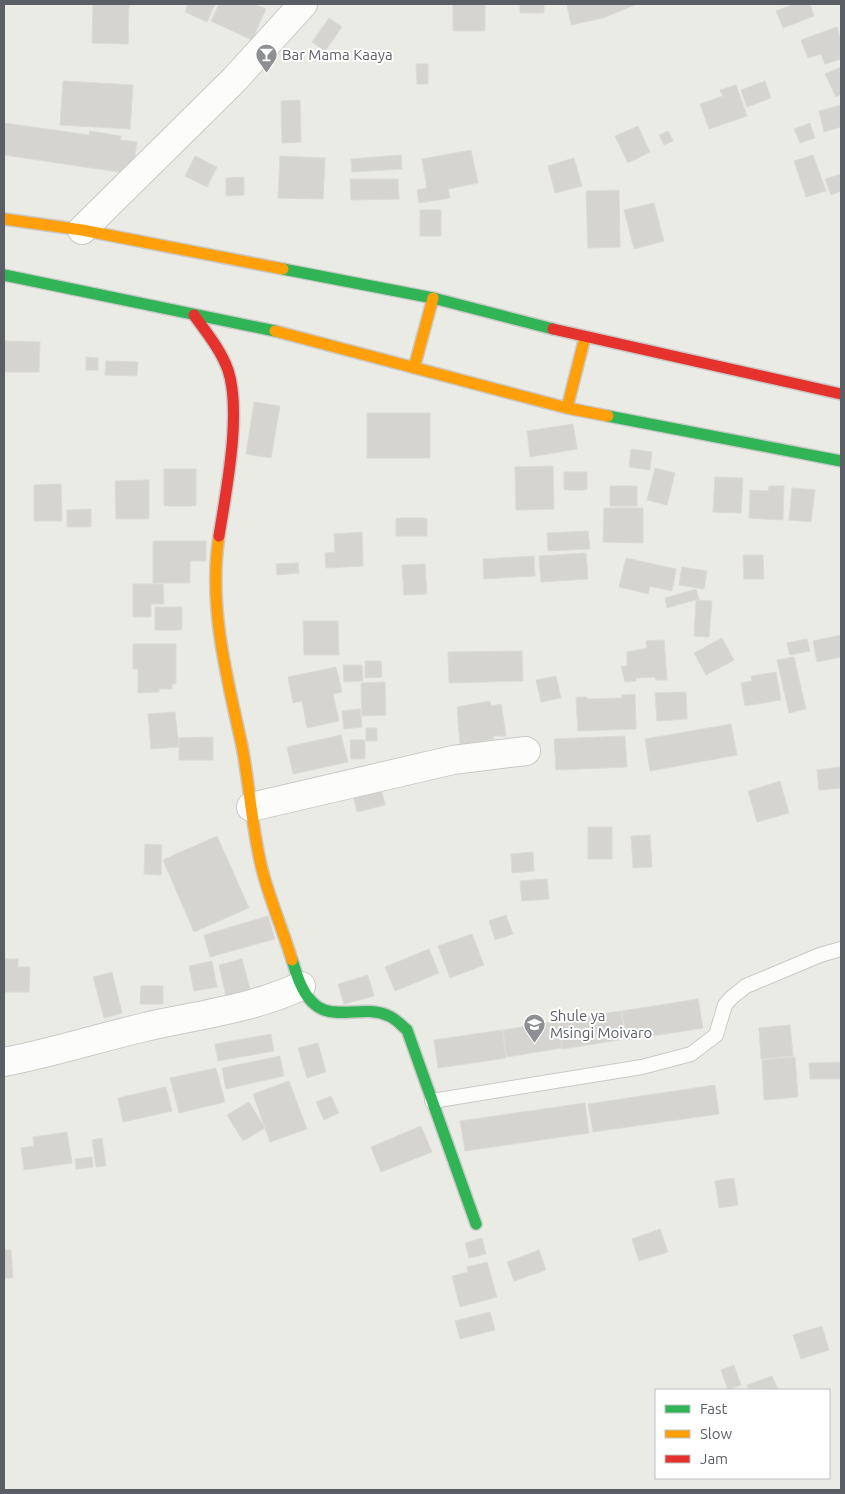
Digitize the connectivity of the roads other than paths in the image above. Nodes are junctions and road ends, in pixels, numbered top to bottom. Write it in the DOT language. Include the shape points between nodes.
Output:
graph roads {
  1 [pos="303,4"];
  2 [pos="4,219"];
  3 [pos="82,230"];
  4 [pos="4,275"];
  5 [pos="433,298"];
  6 [pos="194,315"];
  7 [pos="585,337"];
  8 [pos="414,368"];
  9 [pos="841,394"];
  10 [pos="567,408"];
  11 [pos="841,461"];
  12 [pos="526,751"];
  13 [pos="251,807"];
  14 [pos="841,949"];
  15 [pos="301,986"];
  16 [pos="4,1062"];
  17 [pos="432,1101"];
  18 [pos="476,1224"];
  1 -- 3 [label="street" via="234,80"];
  2 -- 3 [label="main road"];
  3 -- 5 [label="main road"];
  4 -- 6 [label="main road"];
  5 -- 7 [label="main road"];
  5 -- 8 [label="main road"];
  6 -- 8 [label="main road" via="304,337"];
  6 -- 13 [label="main road" via="214,342 228,369 233,391 231,456 216,555 216,609"];
  7 -- 9 [label="main road"];
  7 -- 10 [label="main road"];
  8 -- 10 [label="main road"];
  10 -- 11 [label="main road"];
  12 -- 13 [label="street" via="453,760"];
  13 -- 15 [label="main road" via="263,873"];
  14 -- 17 [label="lane" via="746,986 730,998 716,1036 691,1054 642,1067"];
  15 -- 16 [label="street" via="264,1001 223,1012 145,1027"];
  15 -- 17 [label="main road" via="318,1007 328,1012 380,1013 400,1022 408,1030"];
  17 -- 18 [label="main road"];
}
